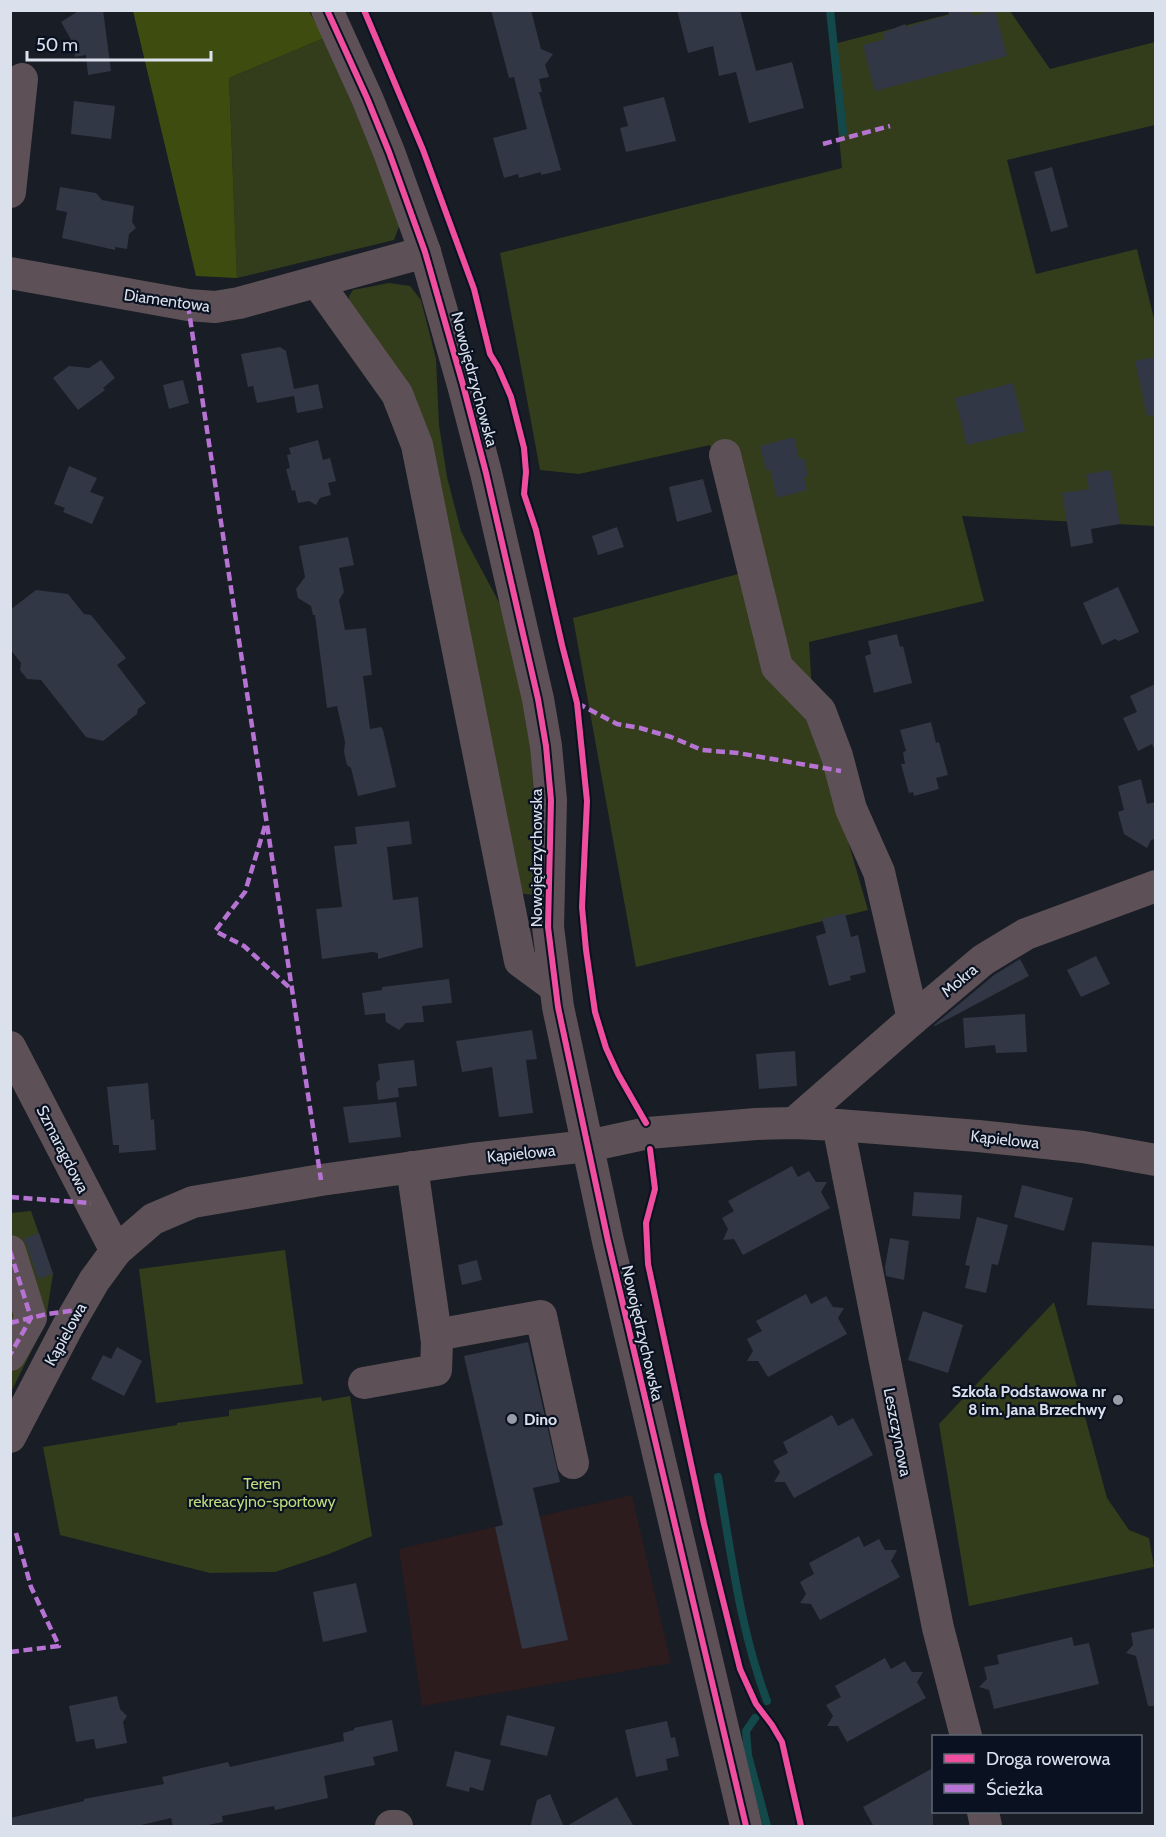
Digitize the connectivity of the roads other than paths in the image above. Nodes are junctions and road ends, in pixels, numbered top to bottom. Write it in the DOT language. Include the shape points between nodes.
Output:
graph roads {
  1 [pos="327,10"];
  2 [pos="22,79"];
  3 [pos="10,192"];
  4 [pos="425,252"];
  5 [pos="10,273"];
  6 [pos="317,282"];
  7 [pos="725,455"];
  8 [pos="1155,886"];
  9 [pos="554,986"];
  10 [pos="913,1019"];
  11 [pos="10,1047"];
  12 [pos="794,1123"];
  13 [pos="838,1125"];
  14 [pos="588,1146"];
  15 [pos="1155,1160"];
  16 [pos="412,1167"];
  17 [pos="10,1251"];
  18 [pos="116,1251"];
  19 [pos="77,1310"];
  20 [pos="21,1321"];
  21 [pos="436,1335"];
  22 [pos="10,1355"];
  23 [pos="364,1383"];
  24 [pos="10,1437"];
  25 [pos="573,1463"];
  26 [pos="965,1735"];
  27 [pos="391,1827"];
  28 [pos="397,1827"];
  29 [pos="746,1827"];
  1 -- 4 [label="street, Nowojędrzychowska" via="389,153"];
  2 -- 3 [label="street"];
  4 -- 6 [label="street, Diamentowa"];
  4 -- 9 [label="street, Nowojędrzychowska" via="486,473 543,723 550,782 548,927"];
  5 -- 6 [label="street, Diamentowa" via="215,308"];
  6 -- 9 [label="street" via="397,394 417,445 520,961"];
  7 -- 10 [label="street" via="777,667 820,711 851,809 879,872"];
  8 -- 10 [label="street, Mokra" via="1026,934 983,960"];
  9 -- 14 [label="street, Nowojędrzychowska"];
  10 -- 12 [label="street, Mokra"];
  11 -- 18 [label="street, Szmaragdowa"];
  12 -- 13 [label="street, Kąpielowa"];
  12 -- 14 [label="street, Kąpielowa" via="648,1133"];
  13 -- 15 [label="street, Kąpielowa" via="1083,1147"];
  13 -- 26 [label="street, Leszczynowa" via="938,1628"];
  14 -- 16 [label="street, Kąpielowa"];
  14 -- 29 [label="street, Nowojędrzychowska"];
  16 -- 18 [label="street, Kąpielowa" via="193,1202 153,1219"];
  16 -- 21 [label="street"];
  17 -- 20 [label="street"];
  18 -- 19 [label="street, Kąpielowa"];
  19 -- 20 [label="street"];
  19 -- 24 [label="street, Kąpielowa"];
  20 -- 22 [label="street"];
  21 -- 23 [label="street" via="436,1370"];
  21 -- 25 [label="street" via="541,1316"];
  27 -- 28 [label="street"];
}
